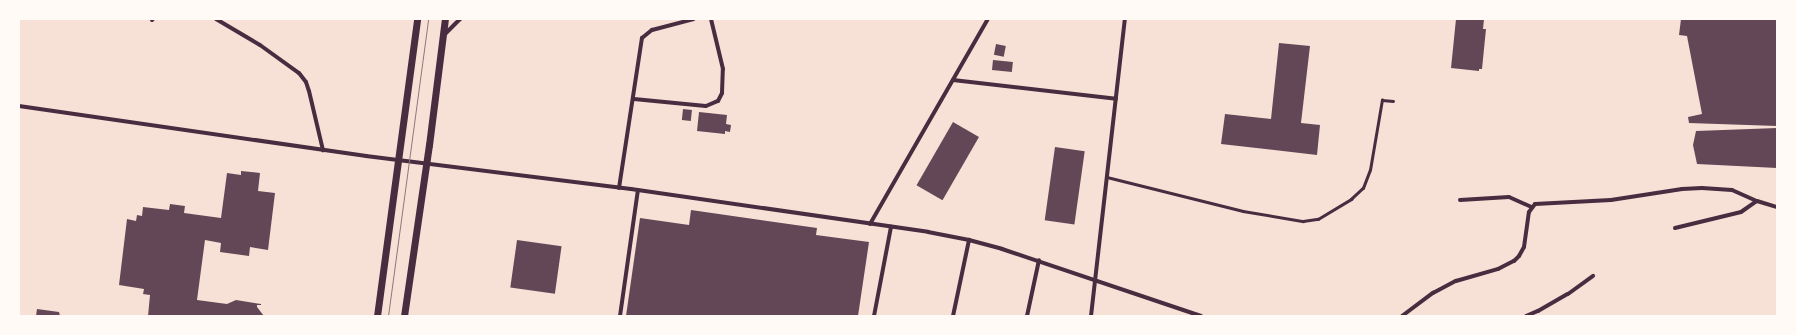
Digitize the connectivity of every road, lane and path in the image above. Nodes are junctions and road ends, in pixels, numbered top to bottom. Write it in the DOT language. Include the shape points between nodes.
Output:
graph roads {
  1 [pos="216,19"];
  2 [pos="417,19"];
  3 [pos="445,19"];
  4 [pos="460,19"];
  5 [pos="694,19"];
  6 [pos="711,19"];
  7 [pos="988,19"];
  8 [pos="1125,19"];
  9 [pos="442,36"];
  10 [pos="953,80"];
  11 [pos="634,99"];
  12 [pos="1116,99"];
  13 [pos="1393,101"];
  14 [pos="19,106"];
  15 [pos="323,150"];
  16 [pos="399,160"];
  17 [pos="426,164"];
  18 [pos="1107,176"];
  19 [pos="619,188"];
  20 [pos="638,190"];
  21 [pos="1460,200"];
  22 [pos="1757,201"];
  23 [pos="1531,207"];
  24 [pos="1777,207"];
  25 [pos="870,224"];
  26 [pos="891,227"];
  27 [pos="1675,228"];
  28 [pos="969,240"];
  29 [pos="1039,260"];
  30 [pos="1593,276"];
  31 [pos="1095,281"];
  32 [pos="377,316"];
  33 [pos="404,316"];
  34 [pos="620,316"];
  35 [pos="874,316"];
  36 [pos="953,316"];
  37 [pos="1027,316"];
  38 [pos="1091,316"];
  39 [pos="1202,316"];
  40 [pos="1402,316"];
  41 [pos="1526,316"];
  1 -- 15 [label="street" via="291,66 306,82"];
  2 -- 16 [label="street"];
  3 -- 9 [label="street"];
  4 -- 9 [label="street"];
  5 -- 11 [label="street" via="652,30 643,35"];
  6 -- 11 [label="street" via="724,69 722,93 718,101 706,106"];
  7 -- 10 [label="street"];
  8 -- 12 [label="street"];
  9 -- 17 [label="street"];
  10 -- 12 [label="street"];
  10 -- 25 [label="street"];
  11 -- 19 [label="street"];
  12 -- 18 [label="street"];
  13 -- 18 [label="lane" via="1382,100 1370,170 1363,188 1351,199 1318,219 1303,221 1243,211"];
  14 -- 15 [label="street"];
  15 -- 16 [label="street"];
  16 -- 17 [label="street"];
  16 -- 32 [label="street"];
  17 -- 19 [label="street"];
  17 -- 33 [label="street"];
  18 -- 31 [label="street"];
  19 -- 20 [label="street"];
  20 -- 25 [label="street"];
  20 -- 34 [label="street"];
  21 -- 23 [label="street" via="1509,197"];
  22 -- 23 [label="street" via="1732,190 1702,188 1611,200 1538,203"];
  22 -- 24 [label="street"];
  22 -- 27 [label="street" via="1740,212"];
  23 -- 40 [label="street" via="1525,244 1517,259 1498,269 1456,281 1433,293"];
  25 -- 26 [label="street"];
  26 -- 28 [label="street"];
  26 -- 35 [label="street"];
  28 -- 29 [label="street"];
  28 -- 36 [label="street"];
  29 -- 31 [label="street"];
  29 -- 37 [label="street"];
  30 -- 41 [label="street" via="1568,294"];
  31 -- 38 [label="street"];
  31 -- 39 [label="street"];
}
